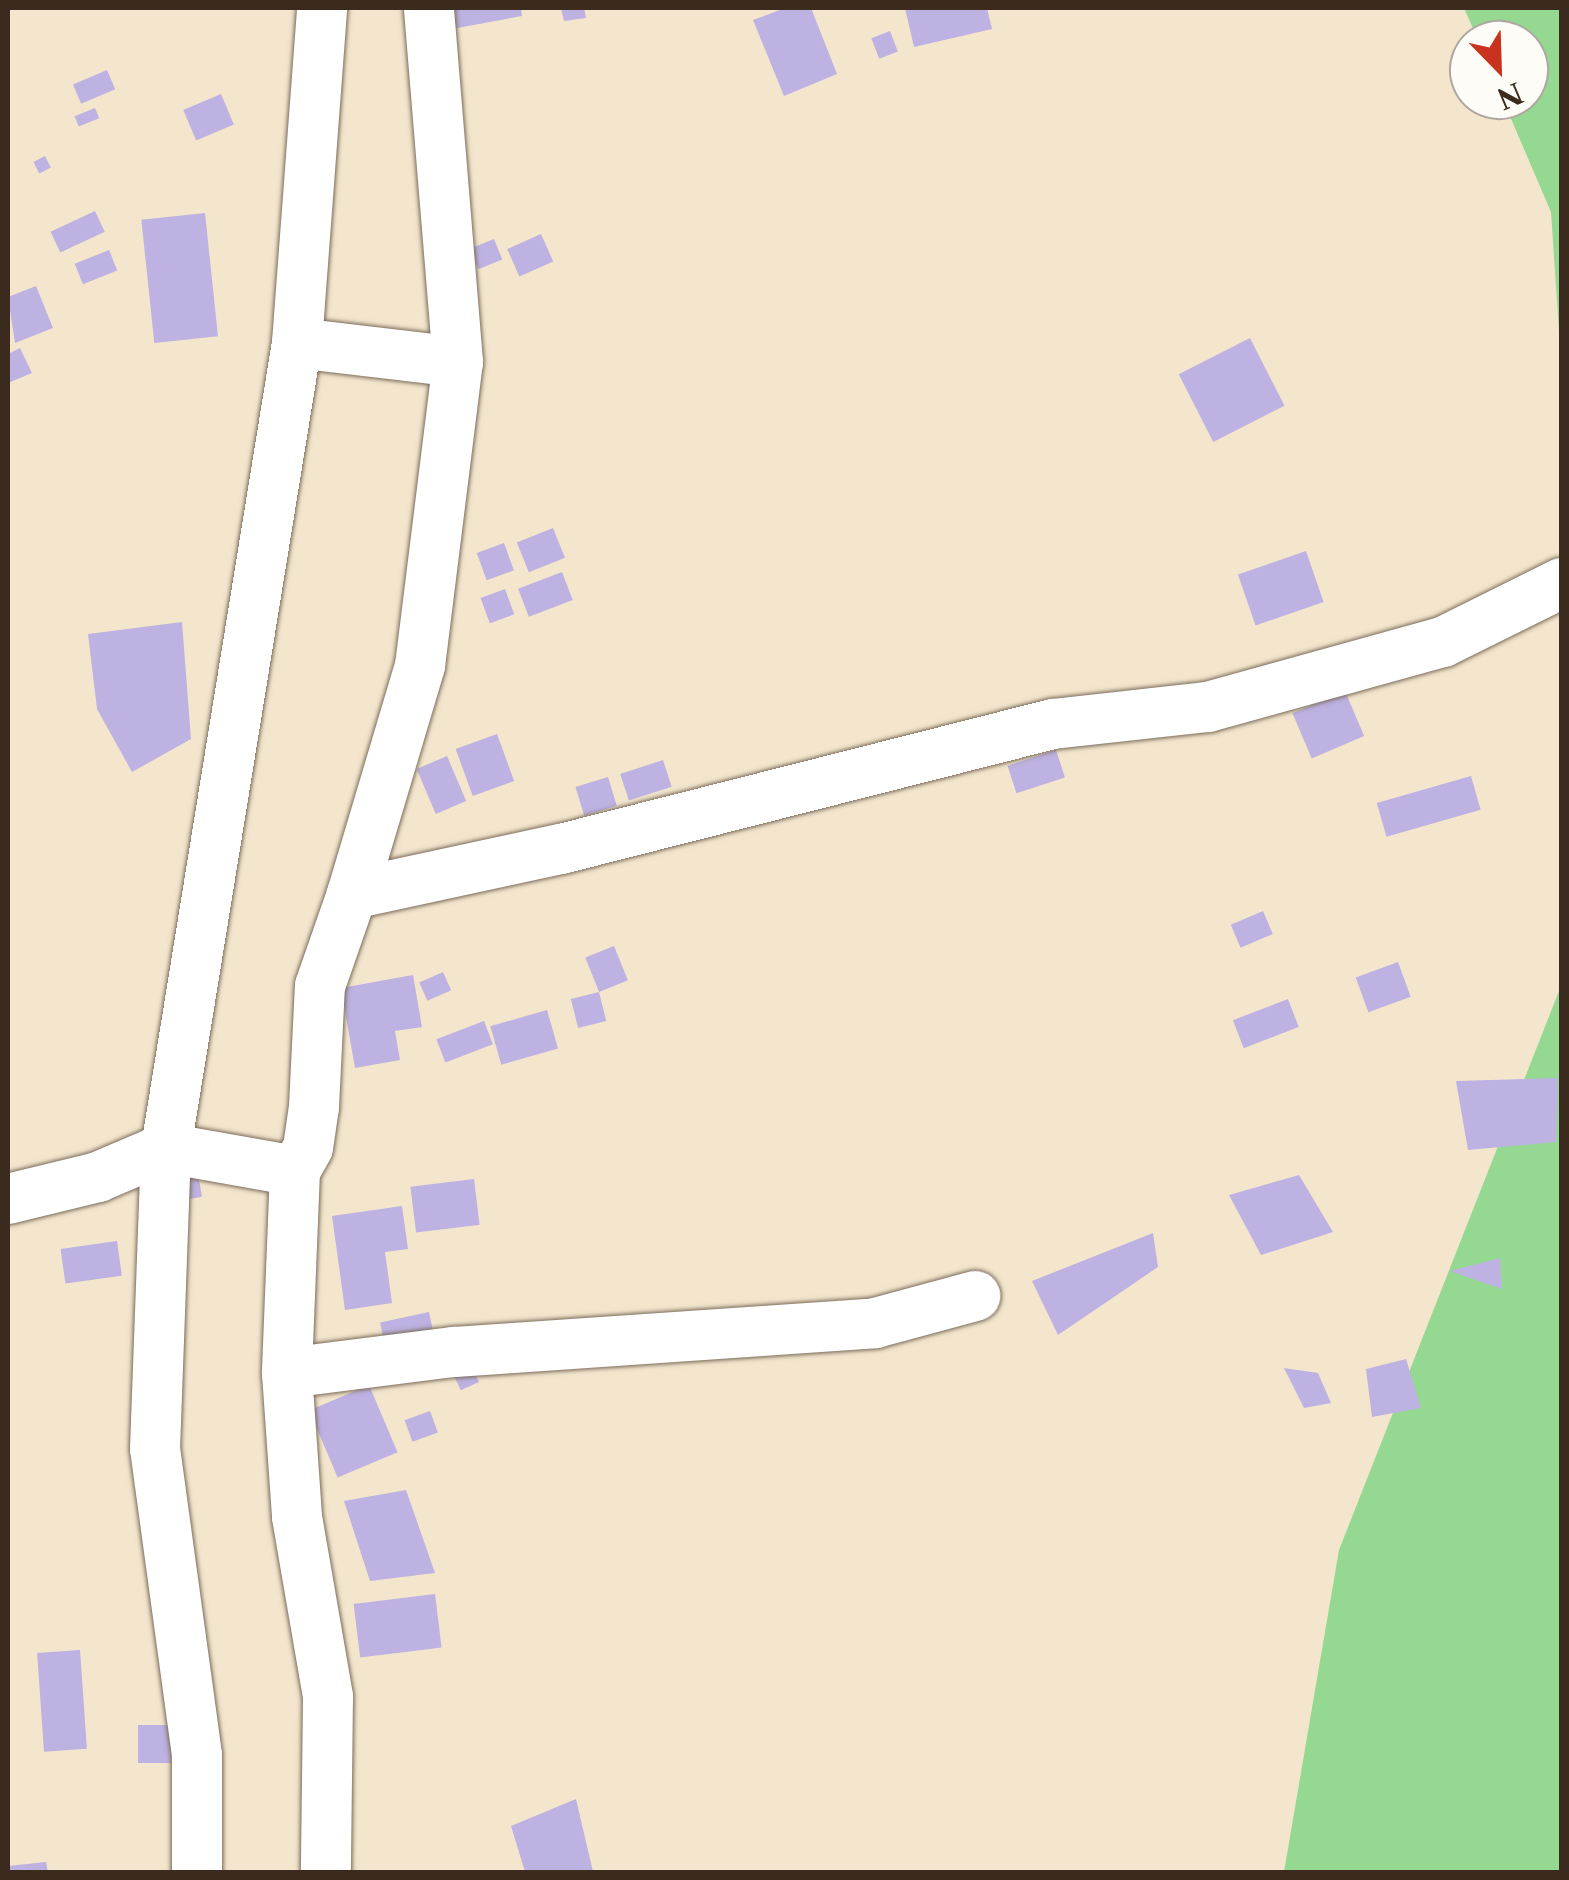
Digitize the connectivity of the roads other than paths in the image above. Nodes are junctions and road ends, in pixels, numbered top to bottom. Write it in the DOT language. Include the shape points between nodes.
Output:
graph roads {
  1 [pos="322,8"];
  2 [pos="429,8"];
  3 [pos="310,344"];
  4 [pos="441,360"];
  5 [pos="1562,583"];
  6 [pos="352,894"];
  7 [pos="172,1147"];
  8 [pos="288,1171"];
  9 [pos="8,1199"];
  10 [pos="975,1296"];
  11 [pos="287,1373"];
  12 [pos="197,1872"];
  13 [pos="326,1872"];
  1 -- 3 [label="street"];
  2 -- 4 [label="street"];
  3 -- 4 [label="street"];
  3 -- 7 [label="street"];
  4 -- 6 [label="street" via="420,666"];
  5 -- 6 [label="street" via="1443,642 1208,707 1053,724"];
  6 -- 8 [label="street" via="320,986 308,1148"];
  7 -- 8 [label="street"];
  7 -- 9 [label="street" via="98,1177"];
  7 -- 12 [label="street" via="155,1448 197,1755"];
  8 -- 11 [label="street"];
  10 -- 11 [label="street" via="874,1323 454,1352"];
  11 -- 13 [label="street" via="297,1517 328,1697"];
}
